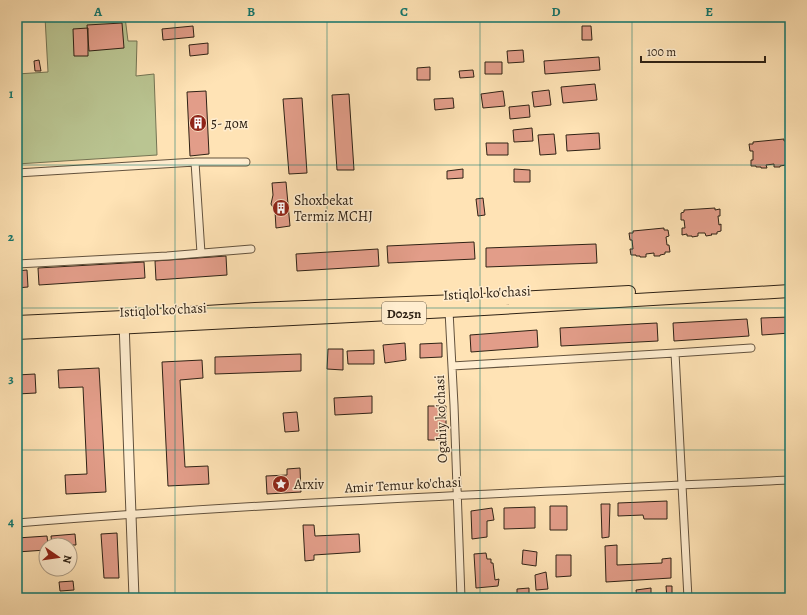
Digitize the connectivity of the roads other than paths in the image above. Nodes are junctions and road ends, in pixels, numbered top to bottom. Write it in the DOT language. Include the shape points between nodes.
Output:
graph roads {
  1 [pos="195,162"];
  2 [pos="246,162"];
  3 [pos="17,173"];
  4 [pos="251,249"];
  5 [pos="201,253"];
  6 [pos="17,264"];
  7 [pos="790,283"];
  8 [pos="790,291"];
  9 [pos="449,311"];
  10 [pos="17,322"];
  11 [pos="124,322"];
  12 [pos="17,333"];
  13 [pos="751,348"];
  14 [pos="675,353"];
  15 [pos="452,366"];
  16 [pos="790,480"];
  17 [pos="682,485"];
  18 [pos="456,495"];
  19 [pos="131,514"];
  20 [pos="17,523"];
  21 [pos="134,598"];
  22 [pos="461,598"];
  23 [pos="688,598"];
  1 -- 2 [label="street"];
  1 -- 3 [label="street"];
  1 -- 5 [label="street"];
  4 -- 5 [label="street"];
  5 -- 6 [label="street"];
  7 -- 11 [label="main road, Istiqlol ko'chasi / D025n" via="255,309"];
  8 -- 9 [label="main road, Istiqlol ko'chasi / D025n"];
  9 -- 11 [label="main road, Istiqlol ko'chasi / D025n"];
  9 -- 15 [label="street, Ogahiy ko'chasi"];
  10 -- 11 [label="main road, Istiqlol ko'chasi / D025n"];
  11 -- 12 [label="main road, Istiqlol ko'chasi / D025n"];
  11 -- 19 [label="street"];
  13 -- 14 [label="street"];
  14 -- 15 [label="street"];
  14 -- 17 [label="street"];
  15 -- 18 [label="street, Ogahiy ko'chasi"];
  16 -- 17 [label="street, Amir Temur ko'chasi"];
  17 -- 18 [label="street, Amir Temur ko'chasi"];
  17 -- 23 [label="street"];
  18 -- 19 [label="street, Amir Temur ko'chasi"];
  18 -- 22 [label="street, Ogahiy ko'chasi"];
  19 -- 20 [label="street, Amir Temur ko'chasi"];
  19 -- 21 [label="street"];
}
